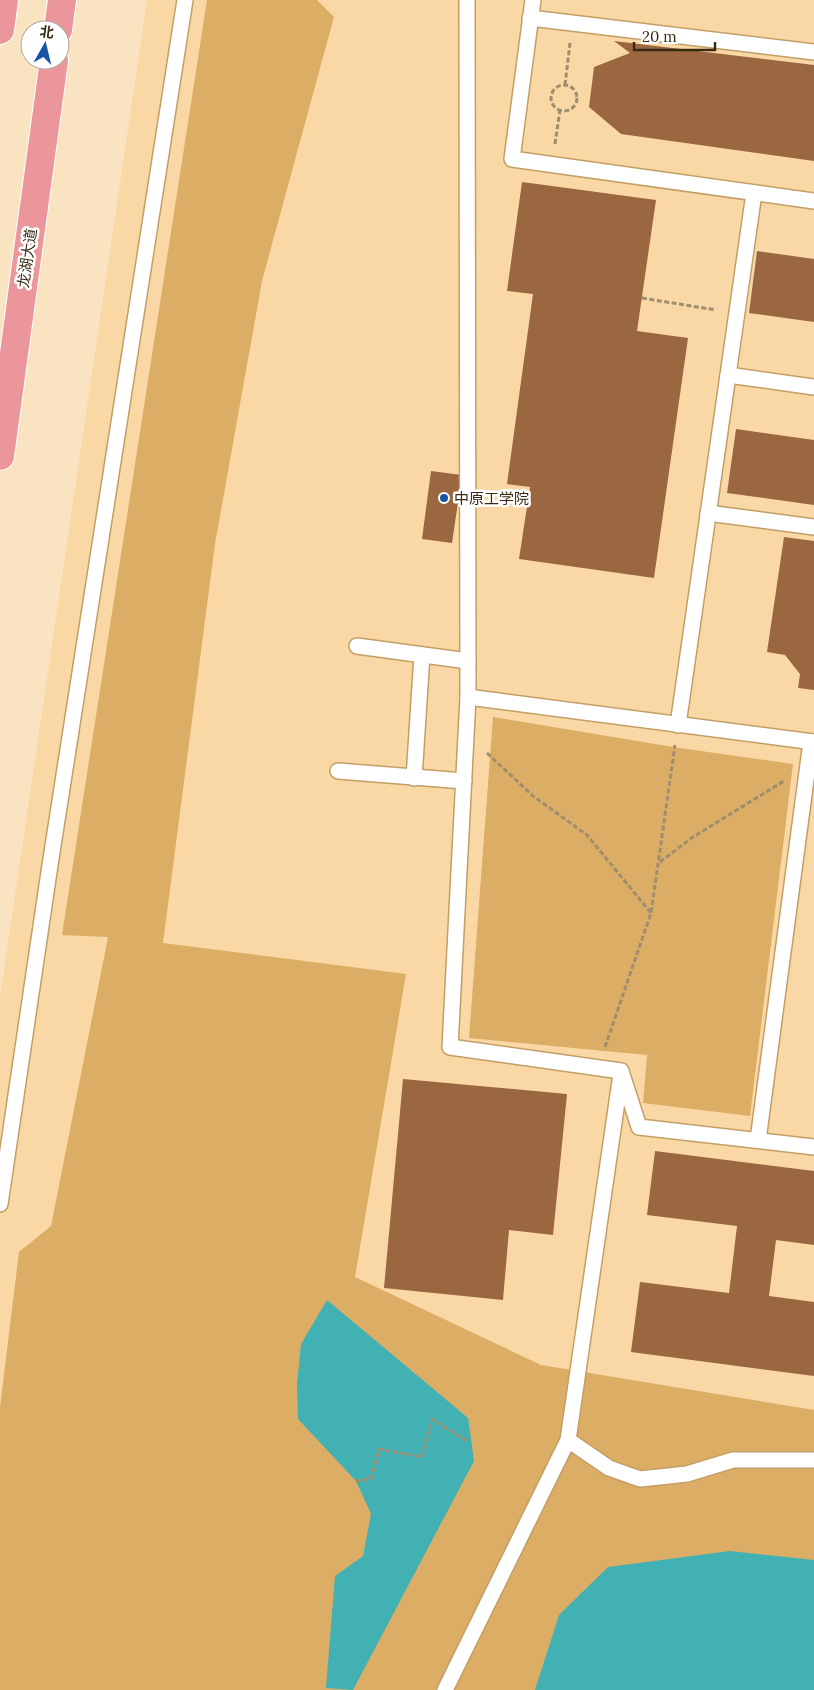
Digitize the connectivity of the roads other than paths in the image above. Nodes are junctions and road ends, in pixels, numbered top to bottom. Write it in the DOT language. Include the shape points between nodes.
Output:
graph roads {
  1 [pos="4,0"];
  2 [pos="62,0"];
  3 [pos="185,0"];
  4 [pos="467,0"];
  5 [pos="533,0"];
  6 [pos="530,18"];
  7 [pos="59,20"];
  8 [pos="0,30"];
  9 [pos="814,52"];
  10 [pos="53,70"];
  11 [pos="754,192"];
  12 [pos="814,201"];
  13 [pos="728,375"];
  14 [pos="814,387"];
  15 [pos="0,456"];
  16 [pos="708,513"];
  17 [pos="814,527"];
  18 [pos="357,646"];
  19 [pos="422,655"];
  20 [pos="468,661"];
  21 [pos="468,697"];
  22 [pos="678,724"];
  23 [pos="813,742"];
  24 [pos="338,771"];
  25 [pos="414,778"];
  26 [pos="464,781"];
  27 [pos="621,1071"];
  28 [pos="758,1140"];
  29 [pos="814,1147"];
  30 [pos="0,1204"];
  31 [pos="568,1440"];
  32 [pos="814,1460"];
  33 [pos="445,1690"];
  1 -- 8 [label="highway"];
  2 -- 7 [label="highway"];
  3 -- 30 [label="lane"];
  4 -- 20 [label="lane"];
  5 -- 6 [label="lane"];
  6 -- 9 [label="lane"];
  6 -- 11 [label="lane" via="512,159"];
  10 -- 15 [label="highway, 龙湖大道"];
  11 -- 12 [label="lane"];
  11 -- 13 [label="lane"];
  13 -- 14 [label="lane"];
  13 -- 16 [label="lane"];
  16 -- 17 [label="lane"];
  16 -- 22 [label="lane"];
  18 -- 19 [label="lane"];
  19 -- 20 [label="lane"];
  19 -- 25 [label="lane"];
  20 -- 21 [label="lane"];
  21 -- 22 [label="lane"];
  21 -- 26 [label="lane"];
  22 -- 23 [label="lane"];
  23 -- 28 [label="lane"];
  24 -- 25 [label="lane"];
  25 -- 26 [label="lane"];
  26 -- 27 [label="lane" via="450,1047"];
  27 -- 28 [label="lane" via="639,1127"];
  27 -- 31 [label="lane"];
  28 -- 29 [label="lane"];
  31 -- 32 [label="lane" via="609,1468 640,1479 687,1474 733,1460"];
  31 -- 33 [label="lane"];
}
